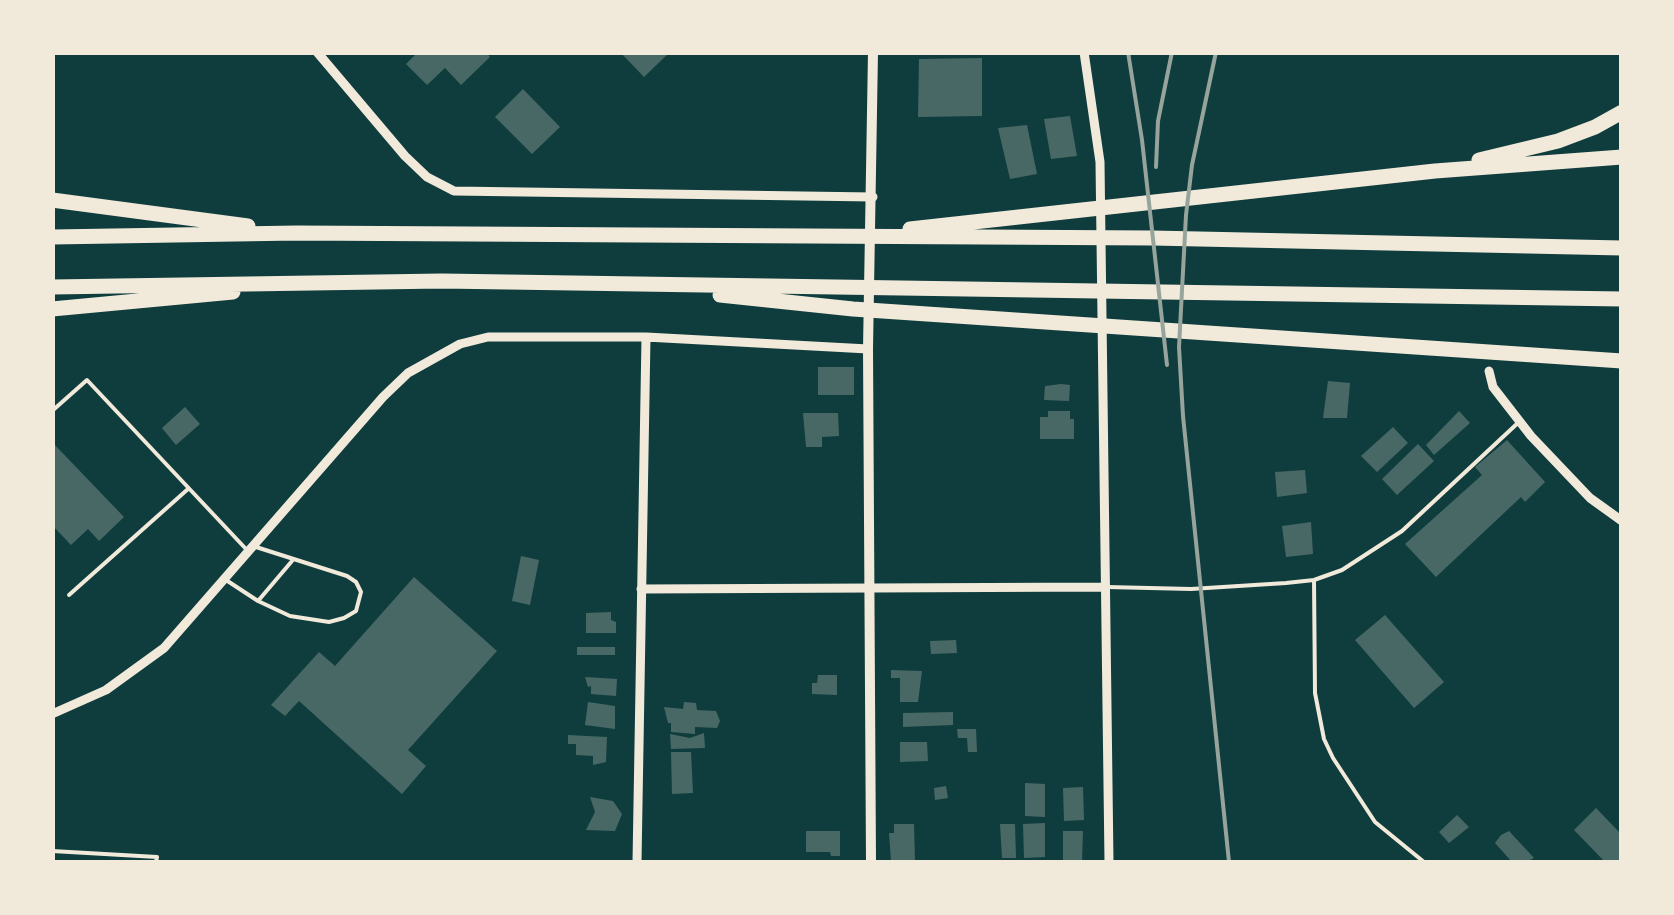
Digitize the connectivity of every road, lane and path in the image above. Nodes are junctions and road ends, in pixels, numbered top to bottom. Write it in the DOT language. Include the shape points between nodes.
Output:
graph roads {
  1 [pos="317,52"];
  2 [pos="873,52"];
  3 [pos="1084,52"];
  4 [pos="1622,112"];
  5 [pos="1622,157"];
  6 [pos="1435,171"];
  7 [pos="873,198"];
  8 [pos="52,200"];
  9 [pos="297,233"];
  10 [pos="836,237"];
  11 [pos="52,238"];
  12 [pos="1622,248"];
  13 [pos="326,281"];
  14 [pos="52,287"];
  15 [pos="666,287"];
  16 [pos="1622,299"];
  17 [pos="52,309"];
  18 [pos="646,337"];
  19 [pos="868,349"];
  20 [pos="1622,361"];
  21 [pos="1488,371"];
  22 [pos="52,411"];
  23 [pos="1520,421"];
  24 [pos="188,489"];
  25 [pos="1622,521"];
  26 [pos="252,550"];
  27 [pos="292,561"];
  28 [pos="226,580"];
  29 [pos="1314,580"];
  30 [pos="868,586"];
  31 [pos="1104,587"];
  32 [pos="641,589"];
  33 [pos="69,596"];
  34 [pos="258,601"];
  35 [pos="52,714"];
  36 [pos="52,851"];
  37 [pos="156,862"];
  38 [pos="636,862"];
  39 [pos="871,862"];
  40 [pos="1109,862"];
  41 [pos="1424,862"];
  1 -- 7 [label="street" via="405,156 454,191"];
  2 -- 7 [label="street"];
  3 -- 31 [label="street" via="1100,162"];
  4 -- 6 [label="highway" via="1558,141"];
  5 -- 6 [label="highway"];
  6 -- 10 [label="highway"];
  7 -- 19 [label="street"];
  8 -- 9 [label="highway"];
  9 -- 10 [label="highway"];
  9 -- 11 [label="highway"];
  10 -- 12 [label="highway"];
  13 -- 14 [label="highway"];
  13 -- 15 [label="highway"];
  13 -- 17 [label="highway"];
  15 -- 16 [label="highway"];
  15 -- 20 [label="highway" via="853,309"];
  18 -- 19 [label="street"];
  18 -- 26 [label="street" via="488,336 438,355 408,373 362,419"];
  18 -- 32 [label="street"];
  19 -- 30 [label="street"];
  21 -- 23 [label="street"];
  22 -- 24 [label="lane" via="87,380"];
  23 -- 25 [label="street" via="1590,498"];
  23 -- 29 [label="lane" via="1379,548"];
  24 -- 26 [label="lane"];
  24 -- 33 [label="lane"];
  26 -- 27 [label="lane"];
  26 -- 28 [label="street"];
  27 -- 34 [label="lane"];
  27 -- 34 [label="lane" via="356,582 356,611 329,622 290,616"];
  28 -- 34 [label="lane"];
  28 -- 35 [label="street" via="134,672"];
  29 -- 31 [label="lane"];
  29 -- 41 [label="lane" via="1315,693 1324,739 1375,822"];
  30 -- 31 [label="street"];
  30 -- 32 [label="street"];
  30 -- 39 [label="street"];
  31 -- 40 [label="street"];
  32 -- 38 [label="street"];
  36 -- 37 [label="lane" via="157,857"];
}
